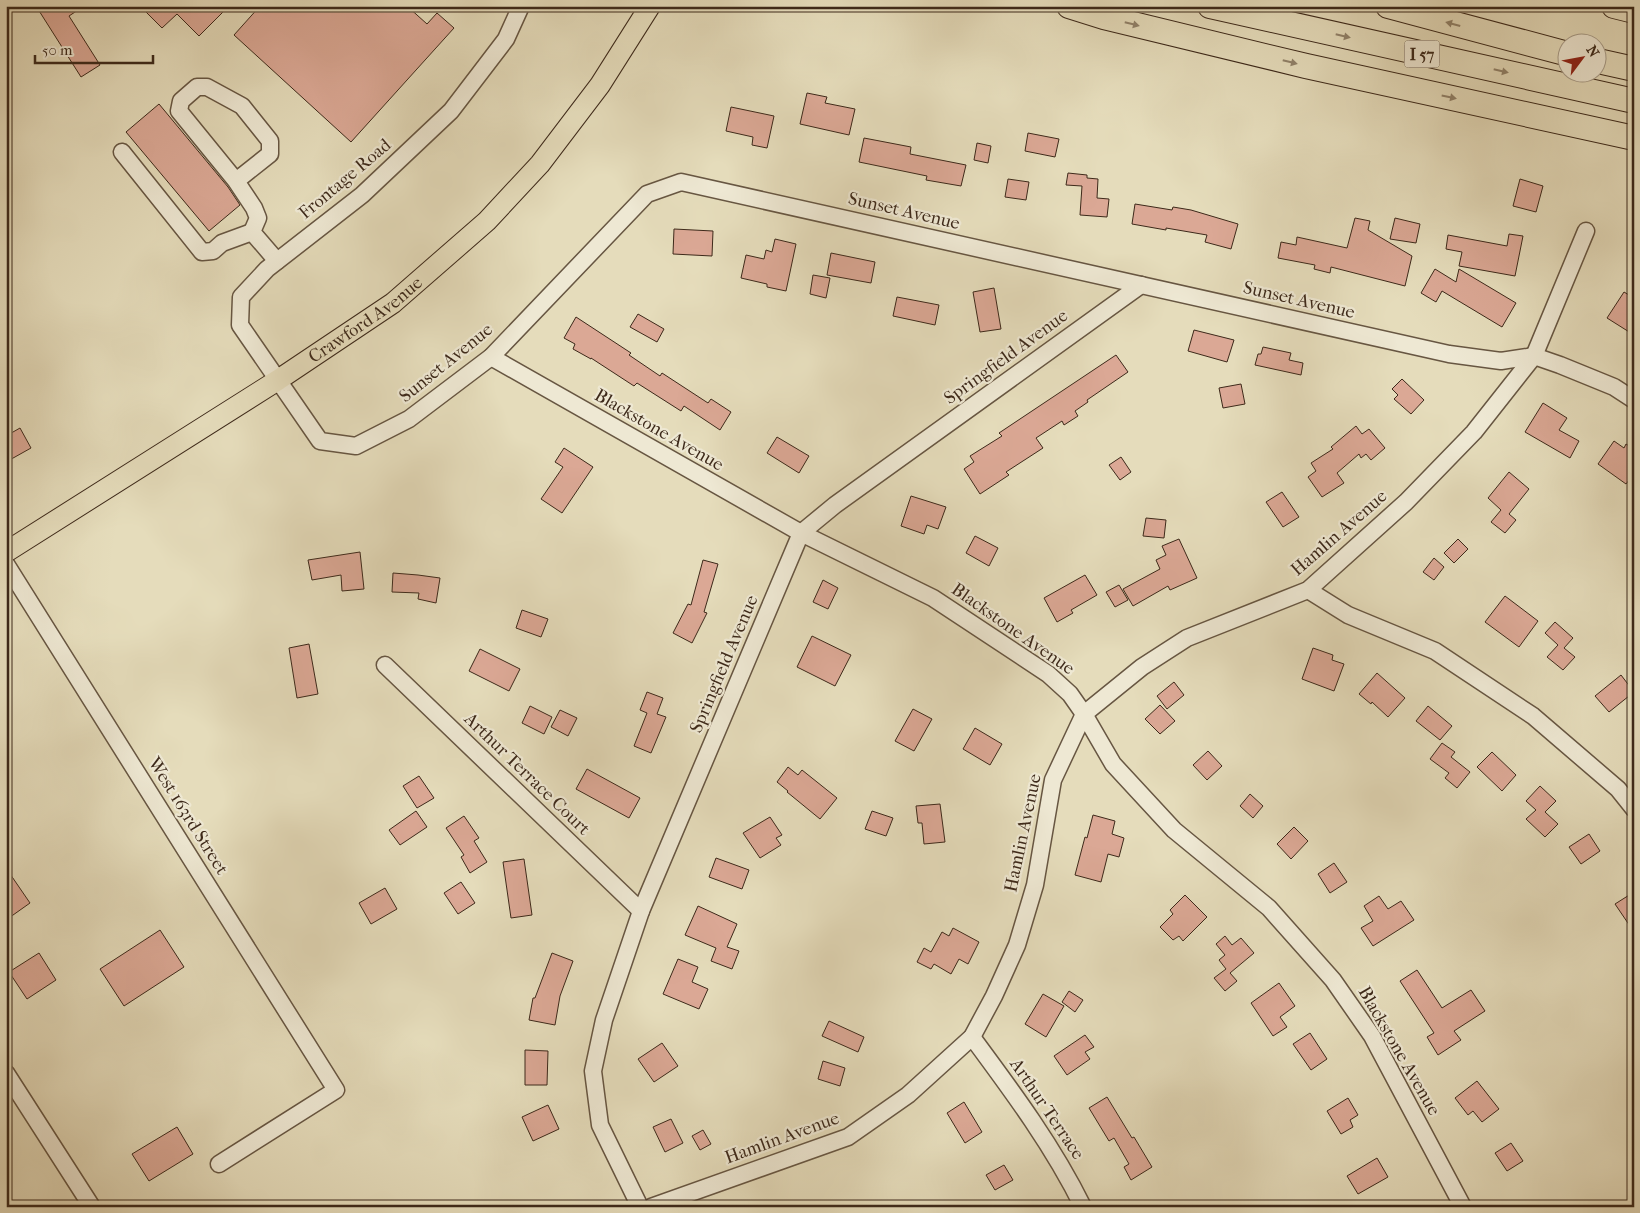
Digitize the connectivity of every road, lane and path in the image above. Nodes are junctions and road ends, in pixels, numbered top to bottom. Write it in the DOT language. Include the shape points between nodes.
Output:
graph roads {
  1 [pos="522,6"];
  2 [pos="650,6"];
  3 [pos="1068,6"];
  4 [pos="1210,6"];
  5 [pos="1388,6"];
  6 [pos="1614,6"];
  7 [pos="1634,11"];
  8 [pos="1558,51"];
  9 [pos="1608,62"];
  10 [pos="1634,68"];
  11 [pos="1634,101"];
  12 [pos="1513,111"];
  13 [pos="1634,138"];
  14 [pos="1634,151"];
  15 [pos="122,152"];
  16 [pos="236,181"];
  17 [pos="1586,231"];
  18 [pos="252,232"];
  19 [pos="277,261"];
  20 [pos="1141,285"];
  21 [pos="1534,356"];
  22 [pos="491,357"];
  23 [pos="278,380"];
  24 [pos="1634,400"];
  25 [pos="801,533"];
  26 [pos="6,552"];
  27 [pos="6,564"];
  28 [pos="1308,590"];
  29 [pos="386,665"];
  30 [pos="1084,714"];
  31 [pos="1634,809"];
  32 [pos="640,911"];
  33 [pos="972,1037"];
  34 [pos="6,1073"];
  35 [pos="219,1164"];
  36 [pos="92,1207"];
  37 [pos="640,1207"];
  38 [pos="652,1207"];
  39 [pos="1083,1207"];
  40 [pos="1464,1207"];
  1 -- 19 [label="street, Frontage Road" via="506,40 451,111 362,195"];
  2 -- 23 [label="main road, Crawford Avenue" via="600,85 540,164 487,221 393,303"];
  3 -- 12 [label="highway, one-way" via="1306,66"];
  4 -- 11 [label="highway, I 57, one-way"];
  8 -- 5 [label="highway, I 57, one-way"];
  6 -- 7 [label="highway"];
  9 -- 10 [label="highway"];
  12 -- 13 [label="highway"];
  12 -- 14 [label="highway"];
  15 -- 18 [label="street" via="202,252 213,251 222,243"];
  16 -- 16 [label="street" via="179,111 181,101 197,87 207,87 242,106 270,140 270,154"];
  16 -- 18 [label="street" via="258,218"];
  17 -- 21 [label="street, Hamlin Avenue"];
  18 -- 19 [label="street"];
  19 -- 23 [label="street, Frontage Road" via="241,297 240,325"];
  20 -- 21 [label="street, Sunset Avenue" via="1449,354 1501,361"];
  20 -- 22 [label="street, Sunset Avenue" via="681,182 647,194"];
  20 -- 25 [label="street, Springfield Avenue" via="835,504"];
  21 -- 24 [label="street, Sunset Avenue" via="1614,387"];
  21 -- 28 [label="street, Hamlin Avenue" via="1467,439 1406,502"];
  22 -- 23 [label="street, Sunset Avenue" via="409,419 356,446 320,441"];
  22 -- 25 [label="street, Blackstone Avenue"];
  23 -- 26 [label="main road, Crawford Avenue"];
  25 -- 30 [label="street, Blackstone Avenue" via="933,598 1048,674 1070,694"];
  25 -- 32 [label="street, Springfield Avenue"];
  27 -- 35 [label="street, West 163rd Street" via="336,1090"];
  28 -- 30 [label="street, Hamlin Avenue" via="1188,638 1142,667"];
  28 -- 31 [label="street" via="1348,615 1435,651 1534,716 1618,790"];
  29 -- 32 [label="street, Arthur Terrace Court"];
  30 -- 33 [label="street, Hamlin Avenue" via="1053,780 1034,885 1017,945"];
  30 -- 40 [label="street, Blackstone Avenue" via="1113,764 1174,830 1269,908 1333,980 1372,1036"];
  32 -- 37 [label="street, Springfield Avenue" via="604,1020 593,1071 600,1125"];
  33 -- 38 [label="street, Hamlin Avenue" via="908,1096 848,1137"];
  33 -- 39 [label="street, Arthur Terrace" via="1021,1104 1068,1176"];
  34 -- 36 [label="street"];
}
